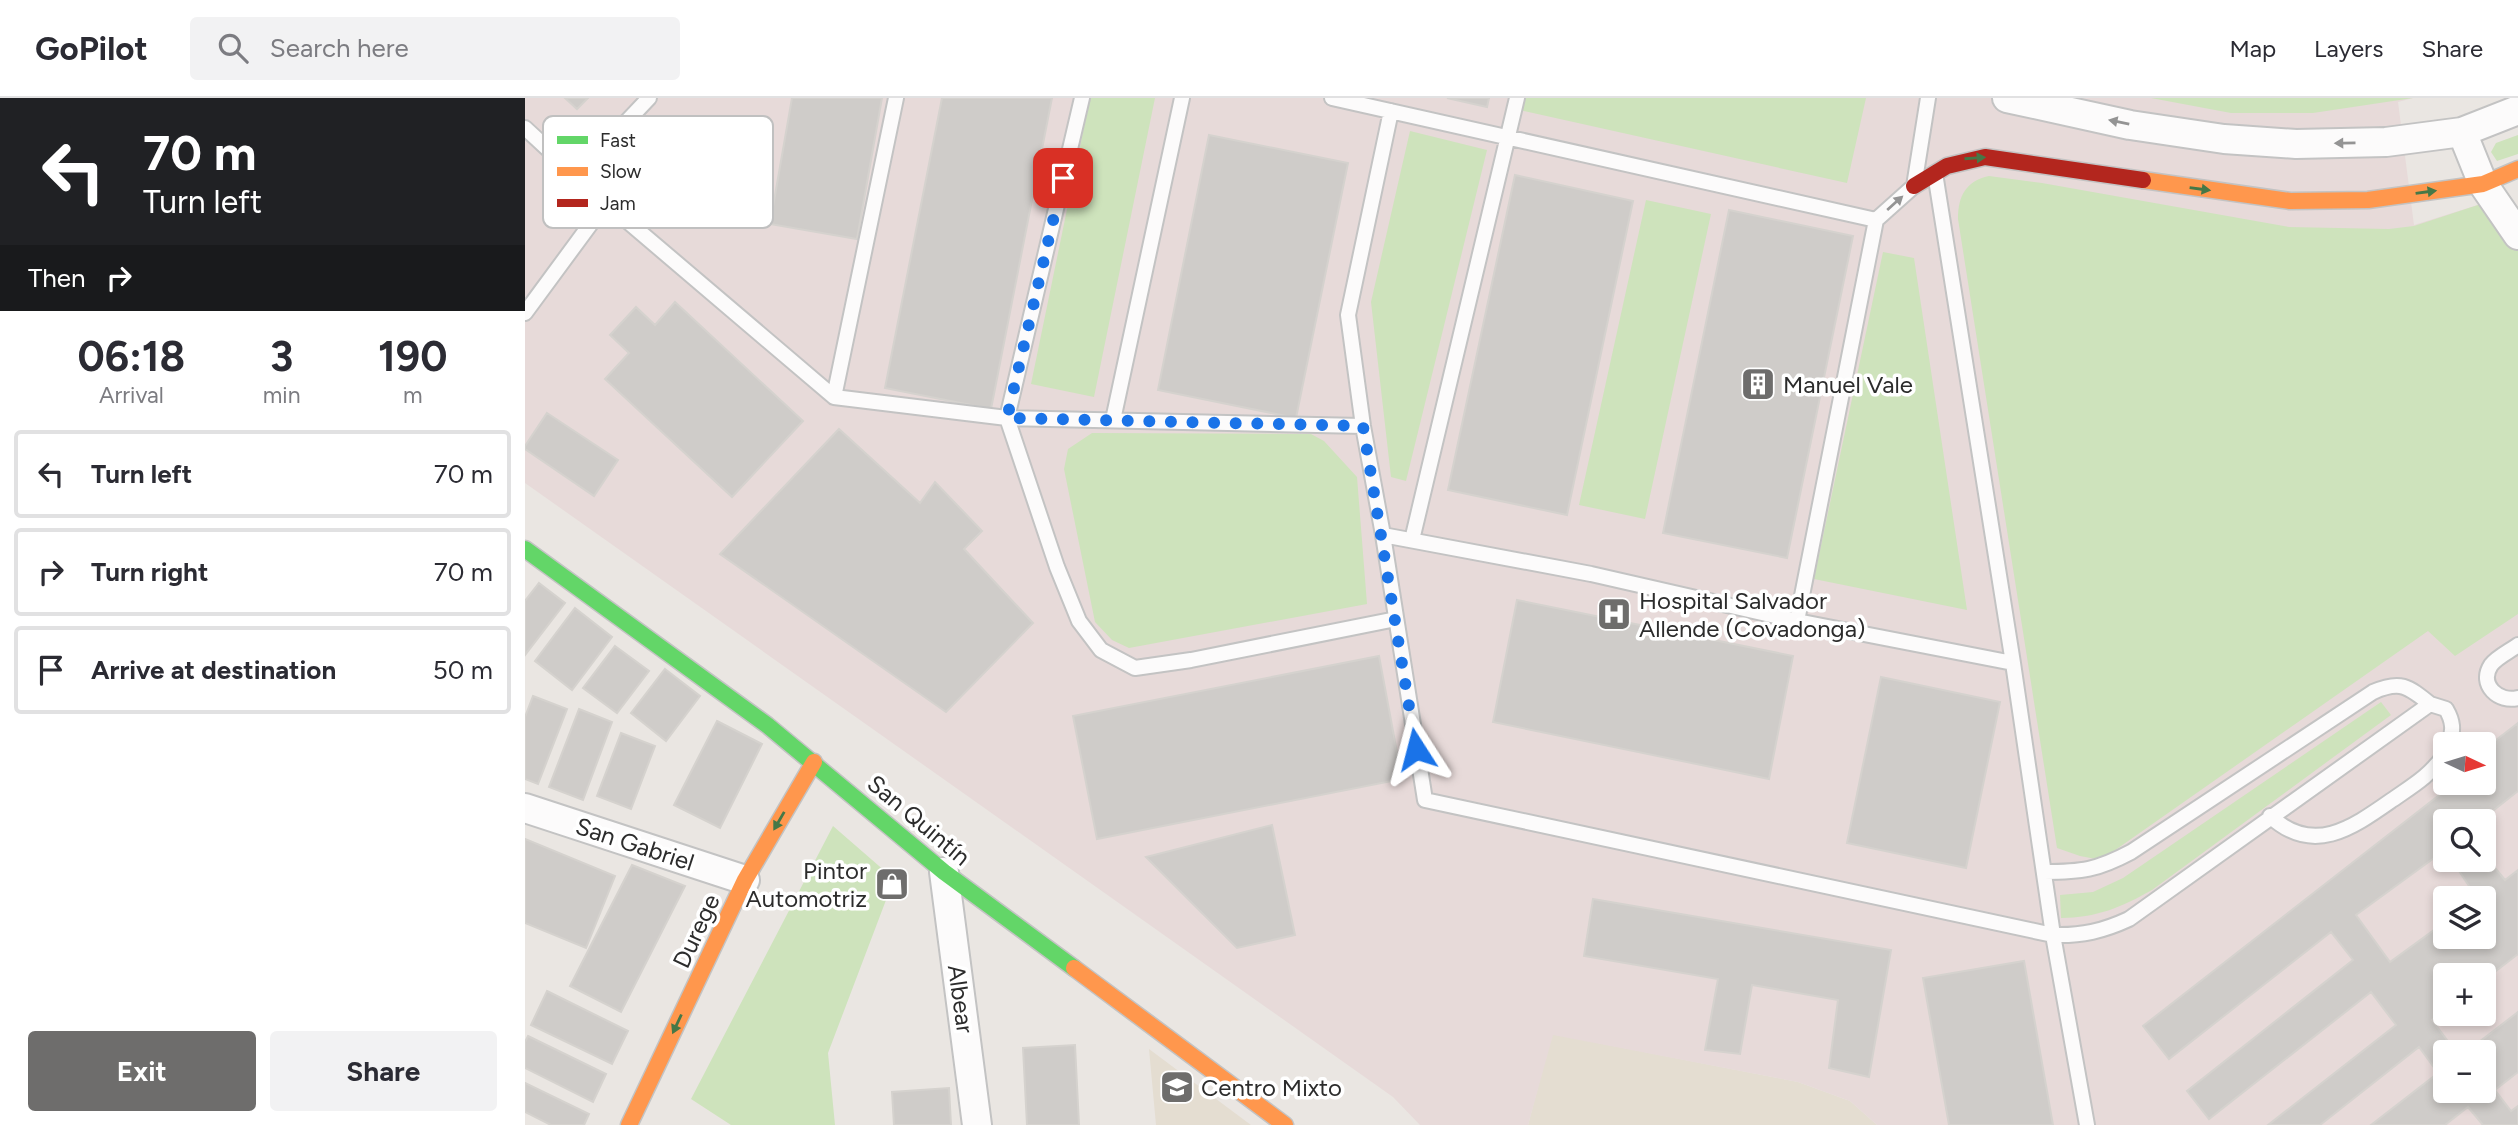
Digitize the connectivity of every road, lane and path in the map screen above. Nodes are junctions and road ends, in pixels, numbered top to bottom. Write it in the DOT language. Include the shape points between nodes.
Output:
graph roads {
  1 [pos="649,98"];
  2 [pos="896,98"];
  3 [pos="1082,98"];
  4 [pos="1182,98"];
  5 [pos="1332,98"];
  6 [pos="1517,98"];
  7 [pos="1929,98"];
  8 [pos="2007,98"];
  9 [pos="1384,106"];
  10 [pos="2518,110"];
  11 [pos="632,116"];
  12 [pos="525,128"];
  13 [pos="2462,132"];
  14 [pos="1508,138"];
  15 [pos="543,145"];
  16 [pos="2518,169"];
  17 [pos="1934,172"];
  18 [pos="2483,184"];
  19 [pos="1914,186"];
  20 [pos="1876,220"];
  21 [pos="588,228"];
  22 [pos="635,228"];
  23 [pos="2518,235"];
  24 [pos="525,313"];
  25 [pos="834,397"];
  26 [pos="1007,418"];
  27 [pos="1113,420"];
  28 [pos="1363,426"];
  29 [pos="1383,535"];
  30 [pos="1412,540"];
  31 [pos="525,549"];
  32 [pos="1396,620"];
  33 [pos="1797,621"];
  34 [pos="2518,645"];
  35 [pos="2013,663"];
  36 [pos="2518,698"];
  37 [pos="2430,704"];
  38 [pos="2453,732"];
  39 [pos="814,762"];
  40 [pos="2433,771"];
  41 [pos="525,808"];
  42 [pos="2270,816"];
  43 [pos="944,872"];
  44 [pos="2044,872"];
  45 [pos="745,880"];
  46 [pos="2053,935"];
  47 [pos="629,1125"];
  48 [pos="977,1125"];
  49 [pos="1285,1125"];
  50 [pos="2087,1125"];
  1 -- 11 [label="lane"];
  2 -- 25 [label="lane"];
  3 -- 26 [label="lane"];
  4 -- 27 [label="lane"];
  5 -- 9 [label="lane"];
  6 -- 14 [label="lane"];
  7 -- 19 [label="lane"];
  13 -- 8 [label="street, one-way" via="2386,142 2296,144 2224,139 2130,125"];
  9 -- 14 [label="lane"];
  9 -- 28 [label="lane" via="1348,315"];
  10 -- 13 [label="street"];
  12 -- 15 [label="lane"];
  13 -- 18 [label="street"];
  14 -- 20 [label="lane"];
  14 -- 30 [label="lane"];
  16 -- 18 [label="street"];
  17 -- 18 [label="street, one-way" via="1965,158 1985,157 2290,201 2368,200"];
  17 -- 19 [label="street"];
  17 -- 35 [label="lane"];
  18 -- 23 [label="street"];
  20 -- 19 [label="lane, one-way"];
  20 -- 33 [label="lane"];
  21 -- 24 [label="lane"];
  22 -- 25 [label="lane"];
  25 -- 26 [label="lane"];
  26 -- 27 [label="lane"];
  26 -- 32 [label="lane" via="1056,567 1079,621 1101,650 1135,668"];
  27 -- 28 [label="lane"];
  28 -- 29 [label="lane"];
  29 -- 30 [label="lane"];
  29 -- 32 [label="lane"];
  30 -- 33 [label="lane" via="1591,574"];
  31 -- 39 [label="street, San Quintín"];
  32 -- 46 [label="lane" via="1425,800"];
  33 -- 35 [label="lane"];
  34 -- 36 [label="lane" via="2490,666 2487,679 2499,698"];
  35 -- 44 [label="lane"];
  37 -- 38 [label="lane" via="2446,709"];
  37 -- 42 [label="lane"];
  37 -- 44 [label="lane" via="2403,685 2373,692 2122,857 2079,872"];
  39 -- 43 [label="street, San Quintín"];
  39 -- 45 [label="street, Durege, one-way"];
  40 -- 42 [label="lane" via="2360,822 2335,832 2299,835"];
  41 -- 45 [label="street, San Gabriel"];
  42 -- 46 [label="lane" via="2129,919 2080,936"];
  43 -- 48 [label="street, Albear"];
  43 -- 49 [label="street, San Quintín"];
  44 -- 46 [label="lane"];
  45 -- 47 [label="street, Durege, one-way"];
  46 -- 50 [label="lane"];
}
